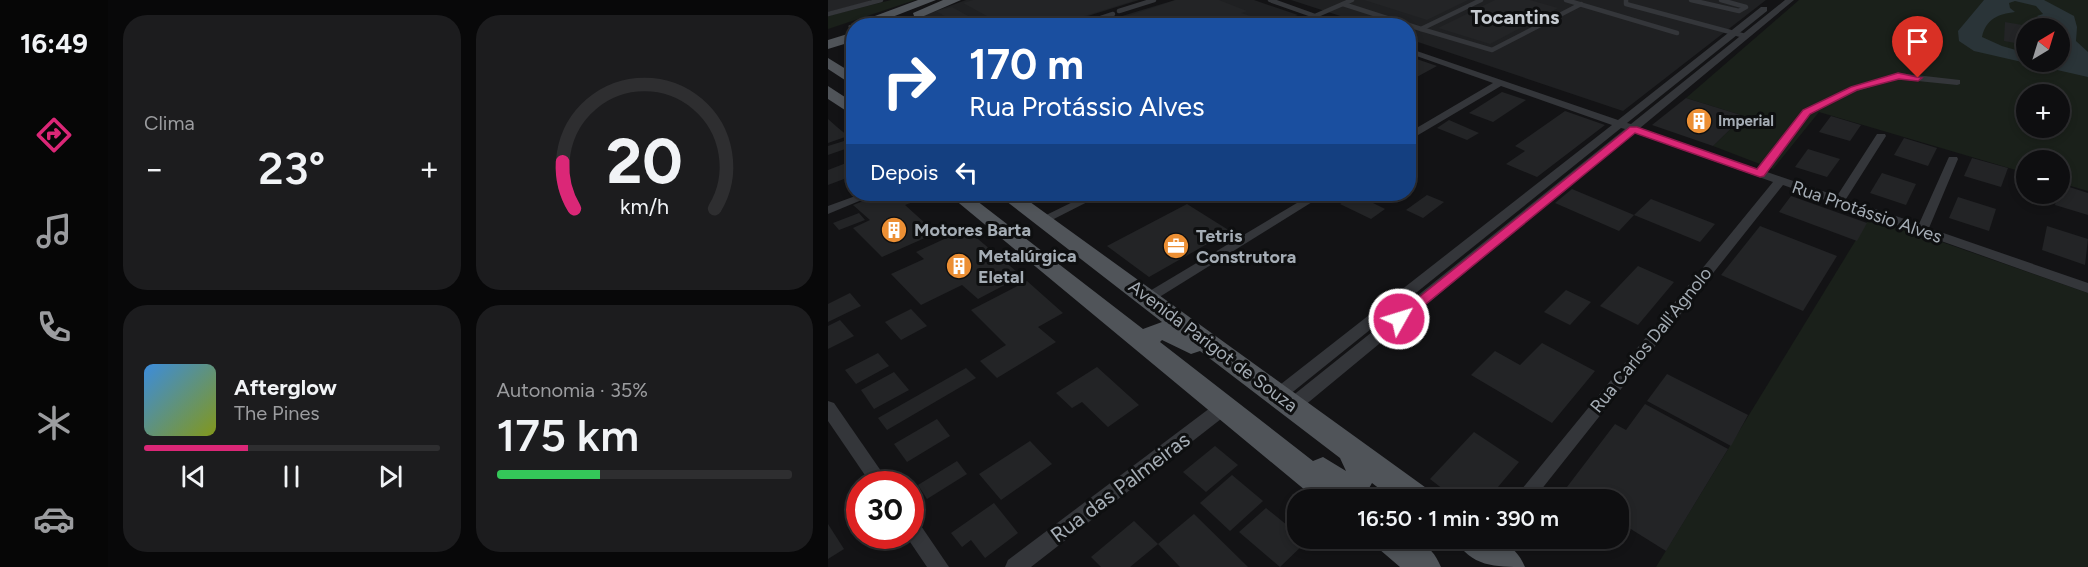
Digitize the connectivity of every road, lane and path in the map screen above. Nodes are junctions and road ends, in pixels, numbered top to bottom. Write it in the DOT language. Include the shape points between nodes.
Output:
graph roads {
  1 [pos="881,0"];
  2 [pos="930,0"];
  3 [pos="955,0"];
  4 [pos="1154,0"];
  5 [pos="1270,0"];
  6 [pos="1350,0"];
  7 [pos="1481,0"];
  8 [pos="1566,0"];
  9 [pos="1626,0"];
  10 [pos="1691,0"];
  11 [pos="1721,0"];
  12 [pos="1776,0"];
  13 [pos="1790,0"];
  14 [pos="1343,4"];
  15 [pos="1581,4"];
  16 [pos="1119,11"];
  17 [pos="828,14"];
  18 [pos="1113,14"];
  19 [pos="1315,16"];
  20 [pos="877,18"];
  21 [pos="906,18"];
  22 [pos="1101,18"];
  23 [pos="1310,18"];
  24 [pos="1320,18"];
  25 [pos="1387,18"];
  26 [pos="1416,27"];
  27 [pos="846,28"];
  28 [pos="1421,29"];
  29 [pos="1677,33"];
  30 [pos="828,34"];
  31 [pos="1739,34"];
  32 [pos="846,39"];
  33 [pos="828,45"];
  34 [pos="1416,53"];
  35 [pos="828,62"];
  36 [pos="846,76"];
  37 [pos="1957,82"];
  38 [pos="1499,83"];
  39 [pos="828,91"];
  40 [pos="846,105"];
  41 [pos="1628,127"];
  42 [pos="1416,133"];
  43 [pos="1881,136"];
  44 [pos="1953,159"];
  45 [pos="1760,173"];
  46 [pos="1780,182"];
  47 [pos="852,201"];
  48 [pos="966,201"];
  49 [pos="1016,201"];
  50 [pos="1082,201"];
  51 [pos="1307,201"];
  52 [pos="1839,201"];
  53 [pos="828,210"];
  54 [pos="1042,220"];
  55 [pos="1493,226"];
  56 [pos="1922,231"];
  57 [pos="1506,232"];
  58 [pos="2088,288"];
  59 [pos="1148,298"];
  60 [pos="1147,345"];
  61 [pos="1251,374"];
  62 [pos="1285,400"];
  63 [pos="1224,407"];
  64 [pos="828,408"];
  65 [pos="1249,427"];
  66 [pos="1348,447"];
  67 [pos="872,471"];
  68 [pos="1326,489"];
  69 [pos="1403,489"];
  70 [pos="1531,489"];
  71 [pos="924,546"];
  72 [pos="1403,549"];
  73 [pos="1489,549"];
  74 [pos="939,567"];
  75 [pos="1015,567"];
  76 [pos="1425,567"];
  77 [pos="1509,567"];
  1 -- 17 [label="lane"];
  2 -- 20 [label="main road"];
  3 -- 21 [label="main road"];
  4 -- 16 [label="lane"];
  5 -- 19 [label="lane"];
  6 -- 14 [label="lane"];
  7 -- 28 [label="lane"];
  8 -- 15 [label="lane"];
  9 -- 31 [label="lane" via="1626,4"];
  10 -- 11 [label="lane" via="1739,12 1746,7"];
  12 -- 31 [label="street"];
  13 -- 31 [label="street"];
  14 -- 19 [label="lane"];
  14 -- 25 [label="lane"];
  15 -- 28 [label="lane" via="1492,50"];
  15 -- 29 [label="lane"];
  18 -- 22 [label="lane"];
  19 -- 23 [label="street"];
  19 -- 24 [label="street"];
  26 -- 28 [label="lane"];
  27 -- 30 [label="main road"];
  31 -- 41 [label="street"];
  32 -- 33 [label="main road"];
  34 -- 38 [label="street, Rua Protássio Alves"];
  35 -- 36 [label="main road"];
  37 -- 45 [label="street" via="1898,76 1854,88 1806,112"];
  38 -- 41 [label="street, Rua Protássio Alves"];
  38 -- 42 [label="street"];
  39 -- 40 [label="main road"];
  41 -- 45 [label="street, Rua Protássio Alves"];
  41 -- 55 [label="street"];
  41 -- 57 [label="street"];
  43 -- 52 [label="street"];
  44 -- 56 [label="street"];
  45 -- 46 [label="street, Rua Protássio Alves"];
  46 -- 52 [label="street, Rua Protássio Alves"];
  46 -- 70 [label="street, Rua Carlos Dall'Agnolo"];
  47 -- 53 [label="street"];
  48 -- 60 [label="main road, Avenida Parigot de Souza"];
  49 -- 54 [label="main road, Avenida Parigot de Souza"];
  50 -- 54 [label="street"];
  51 -- 59 [label="street"];
  52 -- 56 [label="street, Rua Protássio Alves"];
  54 -- 59 [label="main road, Avenida Parigot de Souza"];
  55 -- 57 [label="street"];
  55 -- 62 [label="street"];
  56 -- 58 [label="street, Rua Protássio Alves"];
  57 -- 62 [label="street"];
  59 -- 61 [label="main road, Avenida Parigot de Souza"];
  60 -- 61 [label="main road" via="1153,333 1169,330 1212,361"];
  60 -- 63 [label="main road, Avenida Parigot de Souza"];
  61 -- 62 [label="main road, Avenida Parigot de Souza"];
  62 -- 66 [label="main road, Avenida Parigot de Souza"];
  63 -- 65 [label="main road, Avenida Parigot de Souza"];
  63 -- 75 [label="street, Rua das Palmeiras"];
  64 -- 67 [label="street"];
  65 -- 66 [label="main road" via="1287,442 1342,485 1358,481 1361,471"];
  65 -- 68 [label="main road, Avenida Parigot de Souza"];
  66 -- 69 [label="main road, Avenida Parigot de Souza"];
  71 -- 74 [label="street"];
  72 -- 76 [label="main road"];
  73 -- 77 [label="main road"];
}
